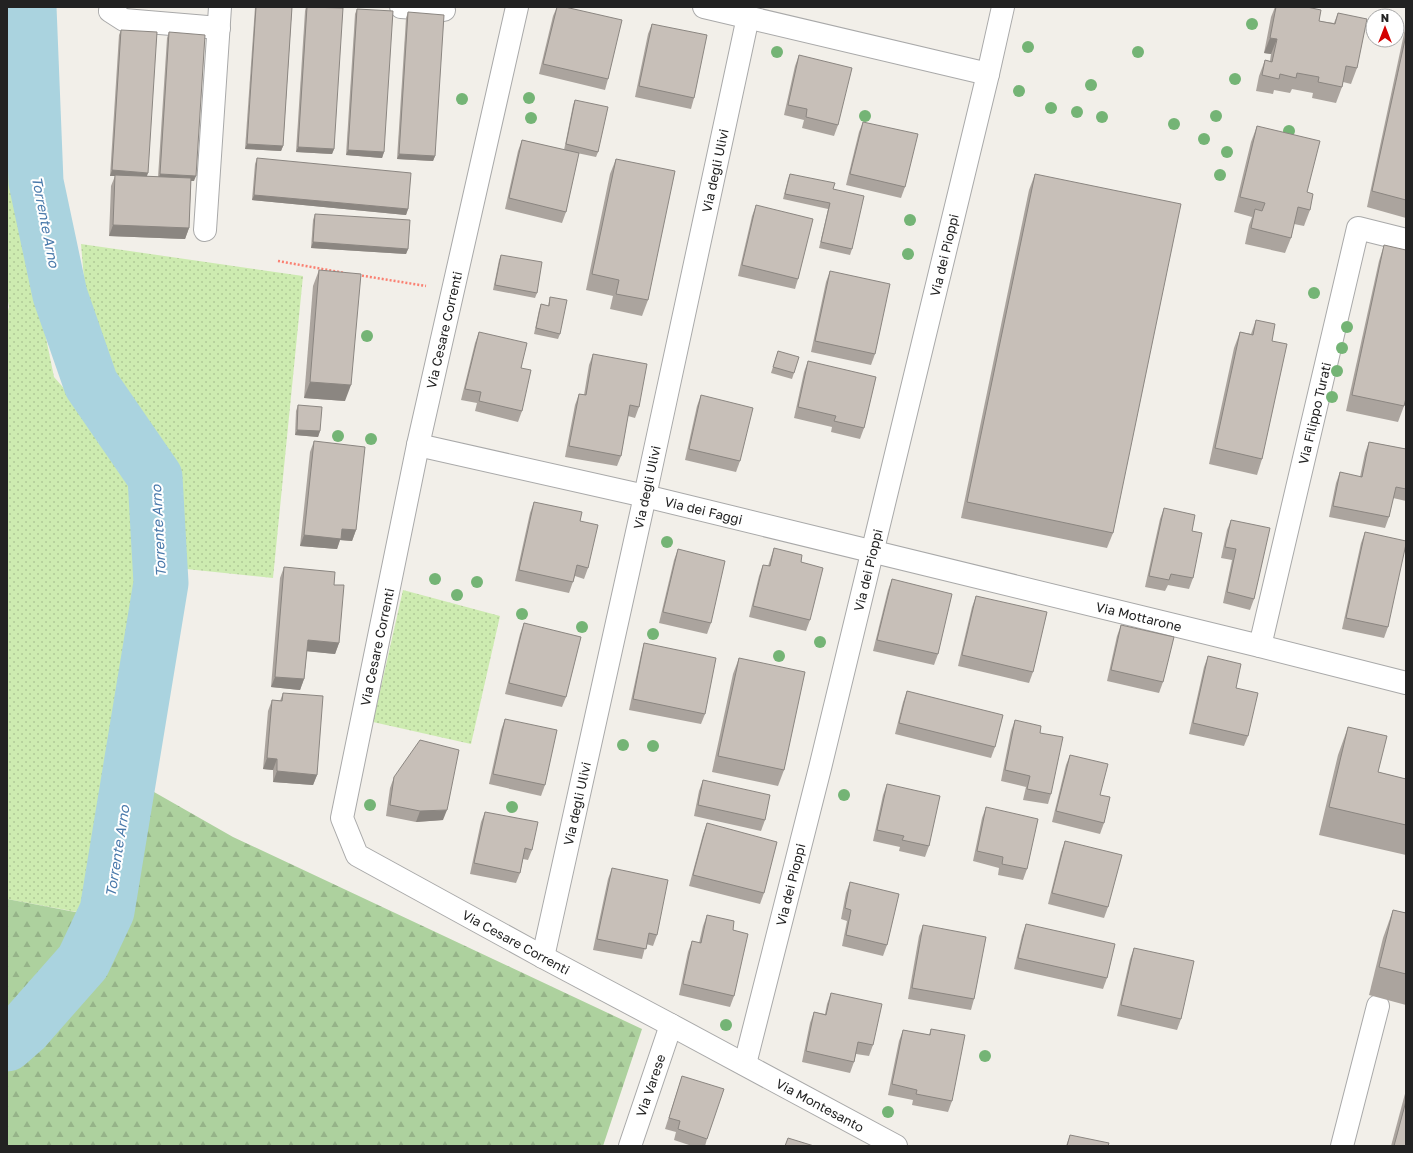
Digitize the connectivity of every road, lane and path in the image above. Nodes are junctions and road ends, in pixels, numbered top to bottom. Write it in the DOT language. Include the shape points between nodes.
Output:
graph roads {
  1 [pos="111,7"];
  2 [pos="401,7"];
  3 [pos="517,7"];
  4 [pos="704,7"];
  5 [pos="1003,7"];
  6 [pos="444,10"];
  7 [pos="220,17"];
  8 [pos="748,17"];
  9 [pos="988,74"];
  10 [pos="205,230"];
  11 [pos="1406,240"];
  12 [pos="278,261"];
  13 [pos="347,273"];
  14 [pos="354,274"];
  15 [pos="453,291"];
  16 [pos="418,445"];
  17 [pos="645,496"];
  18 [pos="872,552"];
  19 [pos="1260,646"];
  20 [pos="1406,683"];
  21 [pos="543,957"];
  22 [pos="1378,1006"];
  23 [pos="671,1024"];
  24 [pos="745,1064"];
  25 [pos="630,1146"];
  26 [pos="896,1146"];
  27 [pos="1342,1146"];
  1 -- 7 [label="street" via="110,11 124,20"];
  2 -- 6 [label="street"];
  3 -- 15 [label="street, Via Cesare Correnti"];
  4 -- 8 [label="street"];
  5 -- 9 [label="street, Via dei Pioppi"];
  7 -- 10 [label="street"];
  8 -- 9 [label="street"];
  8 -- 17 [label="street, Via degli Ulivi"];
  9 -- 18 [label="street, Via dei Pioppi"];
  11 -- 19 [label="street, Via Filippo Turati" via="1358,228"];
  12 -- 13 [label="path"];
  14 -- 15 [label="path"];
  15 -- 16 [label="street, Via Cesare Correnti"];
  16 -- 17 [label="street, Via dei Faggi"];
  16 -- 21 [label="street, Via Cesare Correnti" via="342,818 357,855"];
  17 -- 18 [label="street, Via dei Faggi"];
  17 -- 21 [label="street, Via degli Ulivi"];
  18 -- 19 [label="street, Via Mottarone"];
  18 -- 24 [label="street, Via dei Pioppi"];
  19 -- 20 [label="street, Via Mottarone"];
  21 -- 23 [label="street, Via Cesare Correnti"];
  22 -- 27 [label="street"];
  23 -- 24 [label="street, Via Cesare Correnti"];
  23 -- 25 [label="street, Via Varese"];
  24 -- 26 [label="street, Via Montesanto"];
}
